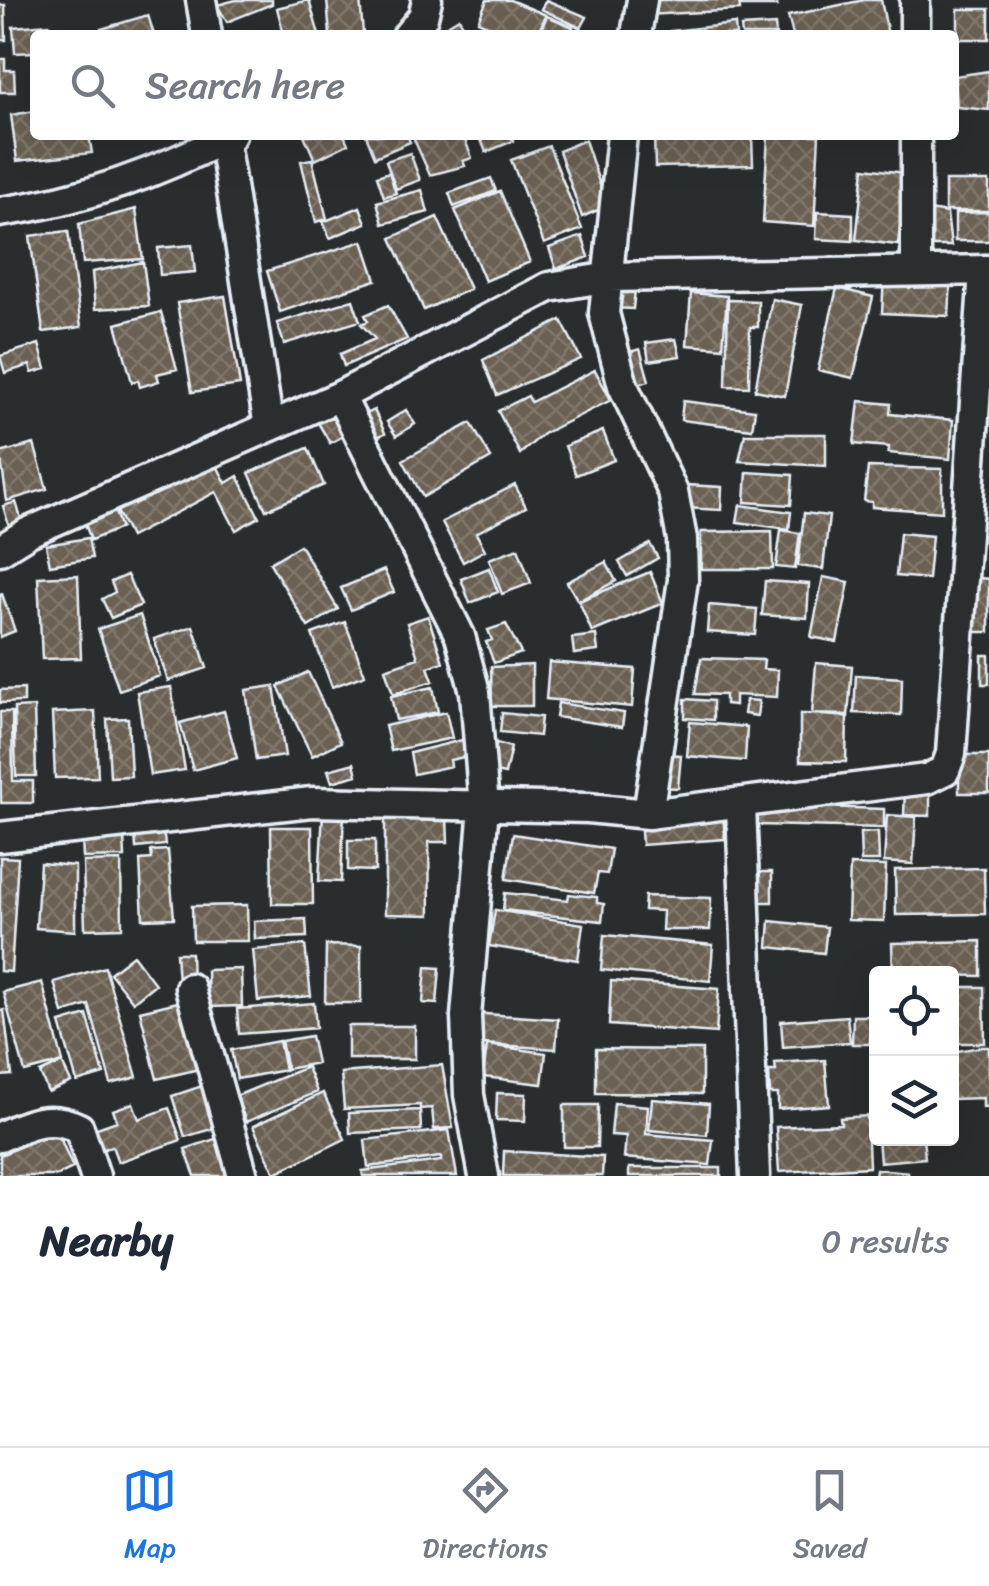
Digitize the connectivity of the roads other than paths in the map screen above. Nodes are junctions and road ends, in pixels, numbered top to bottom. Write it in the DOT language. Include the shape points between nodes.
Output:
graph roads {
  1 [pos="202,0"];
  2 [pos="427,0"];
  3 [pos="642,0"];
  4 [pos="915,0"];
  5 [pos="206,30"];
  6 [pos="412,30"];
  7 [pos="637,30"];
  8 [pos="915,30"];
  9 [pos="219,140"];
  10 [pos="227,140"];
  11 [pos="622,140"];
  12 [pos="916,140"];
  13 [pos="0,212"];
  14 [pos="916,270"];
  15 [pos="986,270"];
  16 [pos="610,277"];
  17 [pos="340,396"];
  18 [pos="269,427"];
  19 [pos="0,550"];
  20 [pos="740,805"];
  21 [pos="484,807"];
  22 [pos="648,814"];
  23 [pos="0,837"];
  24 [pos="190,988"];
  25 [pos="0,1136"];
  26 [pos="95,1176"];
  27 [pos="243,1176"];
  28 [pos="484,1176"];
  29 [pos="755,1176"];
  1 -- 5 [label="street"];
  2 -- 6 [label="street"];
  3 -- 7 [label="street"];
  4 -- 8 [label="street"];
  9 -- 13 [label="street" via="90,196"];
  10 -- 18 [label="street"];
  11 -- 16 [label="street"];
  12 -- 14 [label="street"];
  14 -- 15 [label="street"];
  14 -- 16 [label="street"];
  15 -- 20 [label="street" via="968,560 945,770 927,779"];
  16 -- 17 [label="street" via="549,287"];
  16 -- 22 [label="street" via="604,313 623,386 674,492 682,539 683,580"];
  17 -- 18 [label="street"];
  17 -- 21 [label="street" via="460,636 474,692"];
  18 -- 19 [label="street"];
  20 -- 22 [label="street"];
  20 -- 29 [label="street"];
  21 -- 22 [label="street"];
  21 -- 23 [label="street" via="312,802"];
  21 -- 28 [label="street" via="466,1016 469,1095"];
  24 -- 27 [label="street"];
  25 -- 26 [label="street" via="37,1121 61,1120 78,1128"];
}
